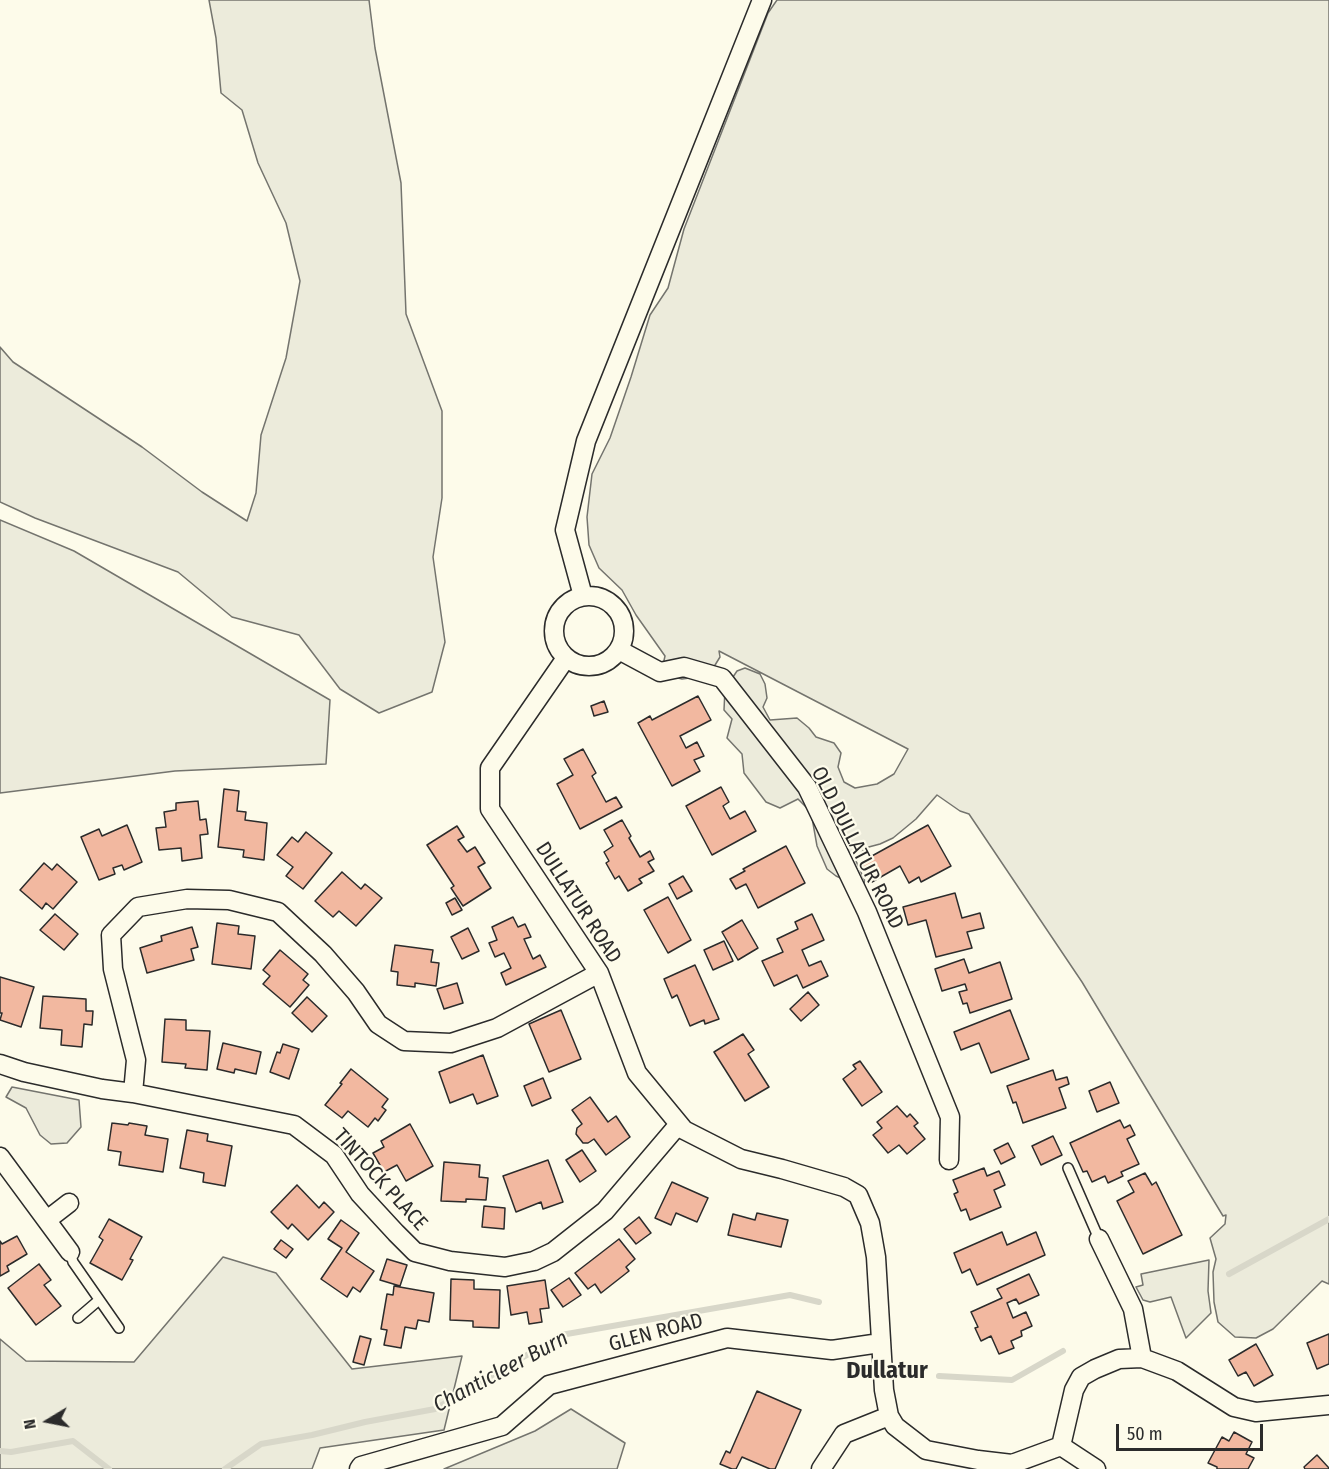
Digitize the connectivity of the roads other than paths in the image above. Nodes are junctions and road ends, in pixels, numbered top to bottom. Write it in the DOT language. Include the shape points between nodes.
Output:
graph roads {
  1 [pos="762,0"];
  2 [pos="583,596"];
  3 [pos="619,650"];
  4 [pos="566,658"];
  5 [pos="599,973"];
  6 [pos="0,1064"];
  7 [pos="133,1093"];
  8 [pos="679,1124"];
  9 [pos="0,1157"];
  10 [pos="949,1160"];
  11 [pos="1068,1168"];
  12 [pos="69,1203"];
  13 [pos="47,1220"];
  14 [pos="1099,1239"];
  15 [pos="70,1252"];
  16 [pos="99,1300"];
  17 [pos="78,1318"];
  18 [pos="119,1328"];
  19 [pos="880,1343"];
  20 [pos="1142,1358"];
  21 [pos="1329,1405"];
  22 [pos="889,1416"];
  23 [pos="1061,1446"];
  24 [pos="978,1464"];
  25 [pos="359,1469"];
  26 [pos="821,1469"];
  27 [pos="1096,1469"];
  1 -- 2 [label="street" via="586,441 565,530"];
  2 -- 3 [label="street" via="607,601 616,609 624,634"];
  2 -- 4 [label="street" via="560,610 553,629"];
  3 -- 4 [label="street" via="606,662 592,666"];
  3 -- 10 [label="street, OLD DULLATUR ROAD" via="660,672 684,667 722,678 807,788 867,912 950,1117"];
  4 -- 5 [label="street, DULLATUR ROAD" via="490,768 490,809"];
  5 -- 7 [label="street" via="497,1028 451,1043 404,1041 378,1024 329,961 278,912 229,900 187,899 138,907 111,935 113,969 136,1060"];
  5 -- 8 [label="street, DULLATUR ROAD" via="637,1072"];
  6 -- 7 [label="street, TINTOCK PLACE"];
  7 -- 8 [label="street, TINTOCK PLACE" via="294,1125 334,1155 360,1194 416,1252 450,1261 505,1267 553,1252 605,1211"];
  8 -- 19 [label="street, DULLATUR ROAD" via="741,1159 844,1187 858,1195 870,1223 876,1257"];
  9 -- 13 [label="street"];
  11 -- 14 [label="lane"];
  12 -- 13 [label="street"];
  13 -- 15 [label="street"];
  14 -- 20 [label="street" via="1133,1309"];
  15 -- 16 [label="lane"];
  16 -- 17 [label="lane"];
  16 -- 18 [label="lane"];
  19 -- 22 [label="street"];
  19 -- 25 [label="street, GLEN ROAD" via="832,1350 727,1338 549,1385 502,1426"];
  20 -- 21 [label="street" via="1177,1371 1234,1407 1256,1413"];
  20 -- 23 [label="street" via="1119,1359 1081,1377 1074,1390"];
  22 -- 24 [label="street" via="895,1426 926,1450"];
  22 -- 26 [label="street" via="844,1434"];
  23 -- 24 [label="street" via="1012,1464"];
  23 -- 27 [label="street"];
}
